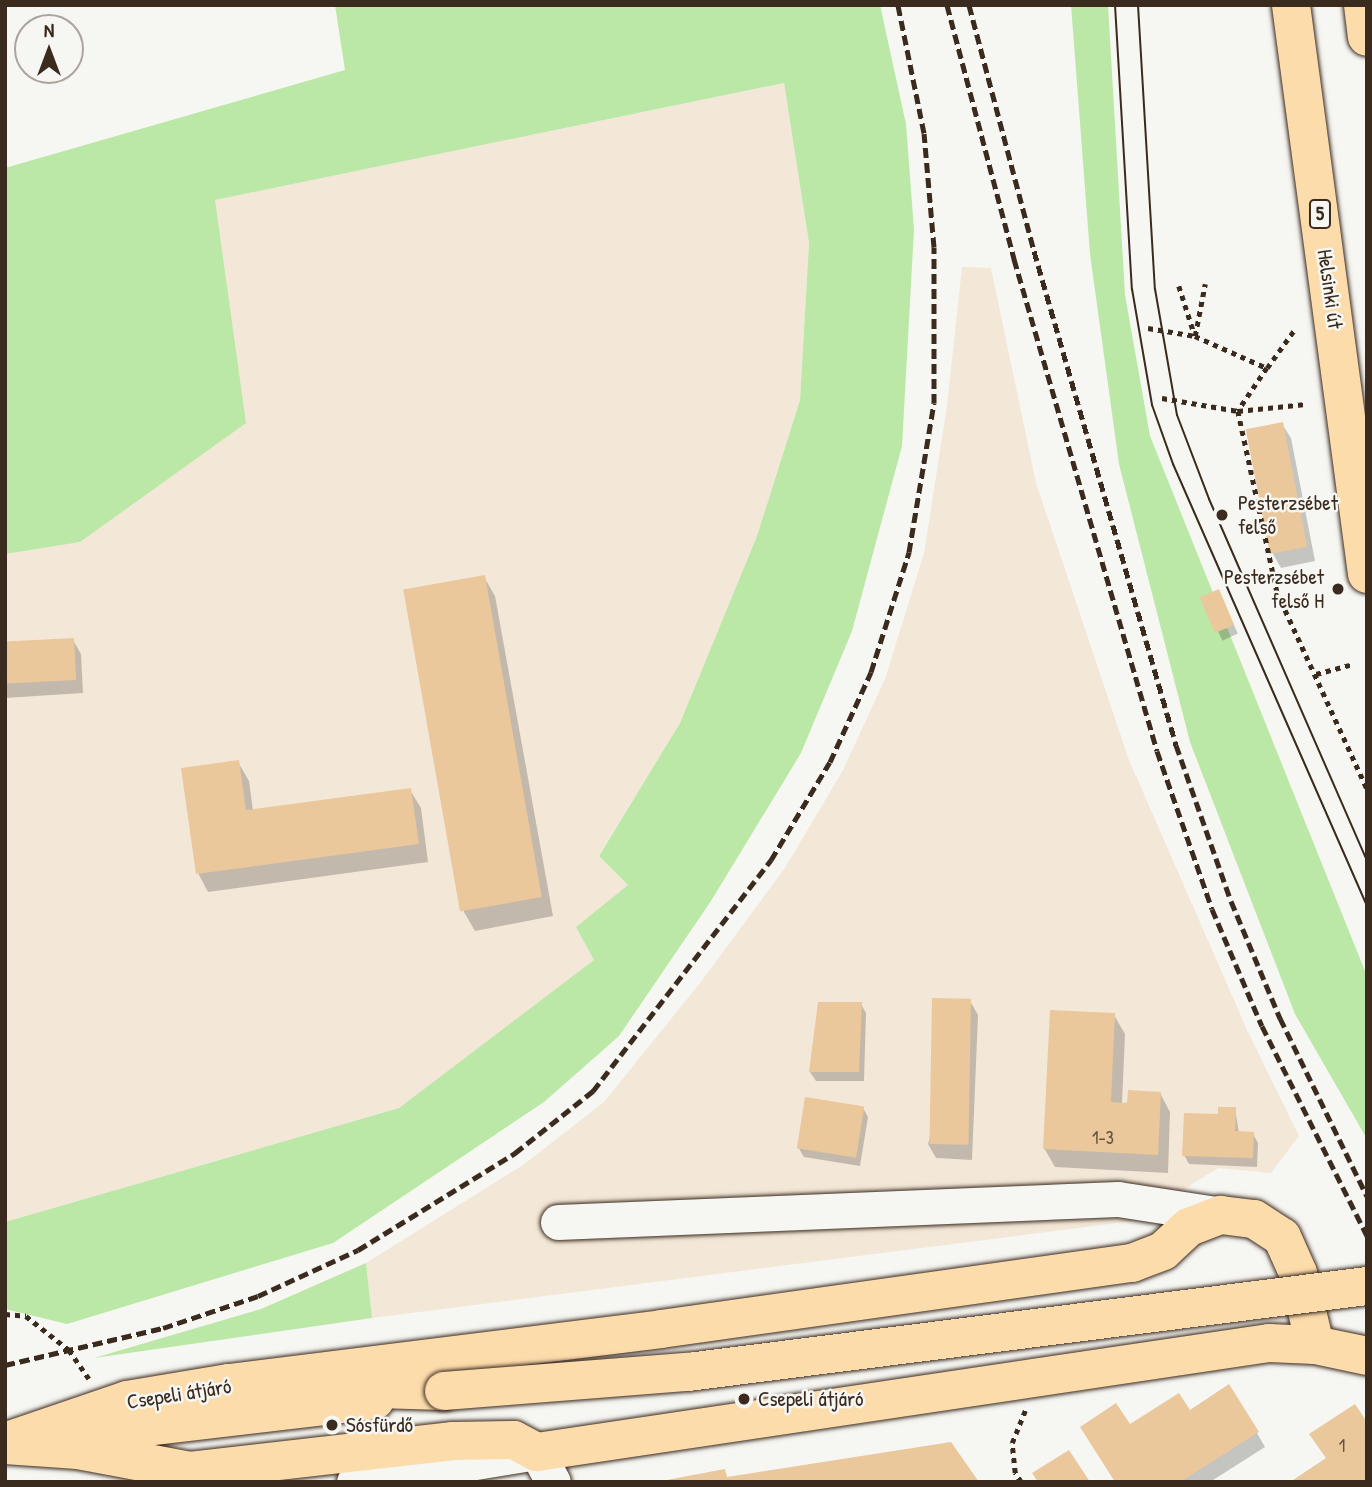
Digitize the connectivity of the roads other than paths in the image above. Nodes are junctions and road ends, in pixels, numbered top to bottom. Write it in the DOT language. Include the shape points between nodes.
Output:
graph roads {
  1 [pos="1291,5"];
  2 [pos="1363,5"];
  3 [pos="1367,37"];
  4 [pos="1367,574"];
  5 [pos="1221,1215"];
  6 [pos="558,1222"];
  7 [pos="1367,1286"];
  8 [pos="1315,1345"];
  9 [pos="1367,1356"];
  10 [pos="229,1384"];
  11 [pos="444,1391"];
  12 [pos="5,1443"];
  13 [pos="545,1467"];
  14 [pos="354,1482"];
  15 [pos="512,1482"];
  1 -- 4 [label="main road, Helsinki út / 5"];
  2 -- 3 [label="main road"];
  5 -- 6 [label="street" via="1118,1199"];
  5 -- 8 [label="main road" via="1254,1219 1282,1237 1298,1273"];
  5 -- 10 [label="main road" via="1189,1227 1163,1251 1132,1263 675,1328"];
  7 -- 11 [label="main road, Csepeli átjáró, bridge" via="688,1372"];
  8 -- 9 [label="main road"];
  8 -- 13 [label="main road" via="1269,1343 1020,1377"];
  10 -- 11 [label="main road, Csepeli átjáró"];
  10 -- 12 [label="main road, Csepeli átjáró" via="127,1400"];
  11 -- 12 [label="main road, Csepeli átjáró"];
  12 -- 13 [label="main road" via="78,1450 190,1471 453,1441 514,1440"];
  13 -- 14 [label="street"];
  13 -- 15 [label="street"];
}
